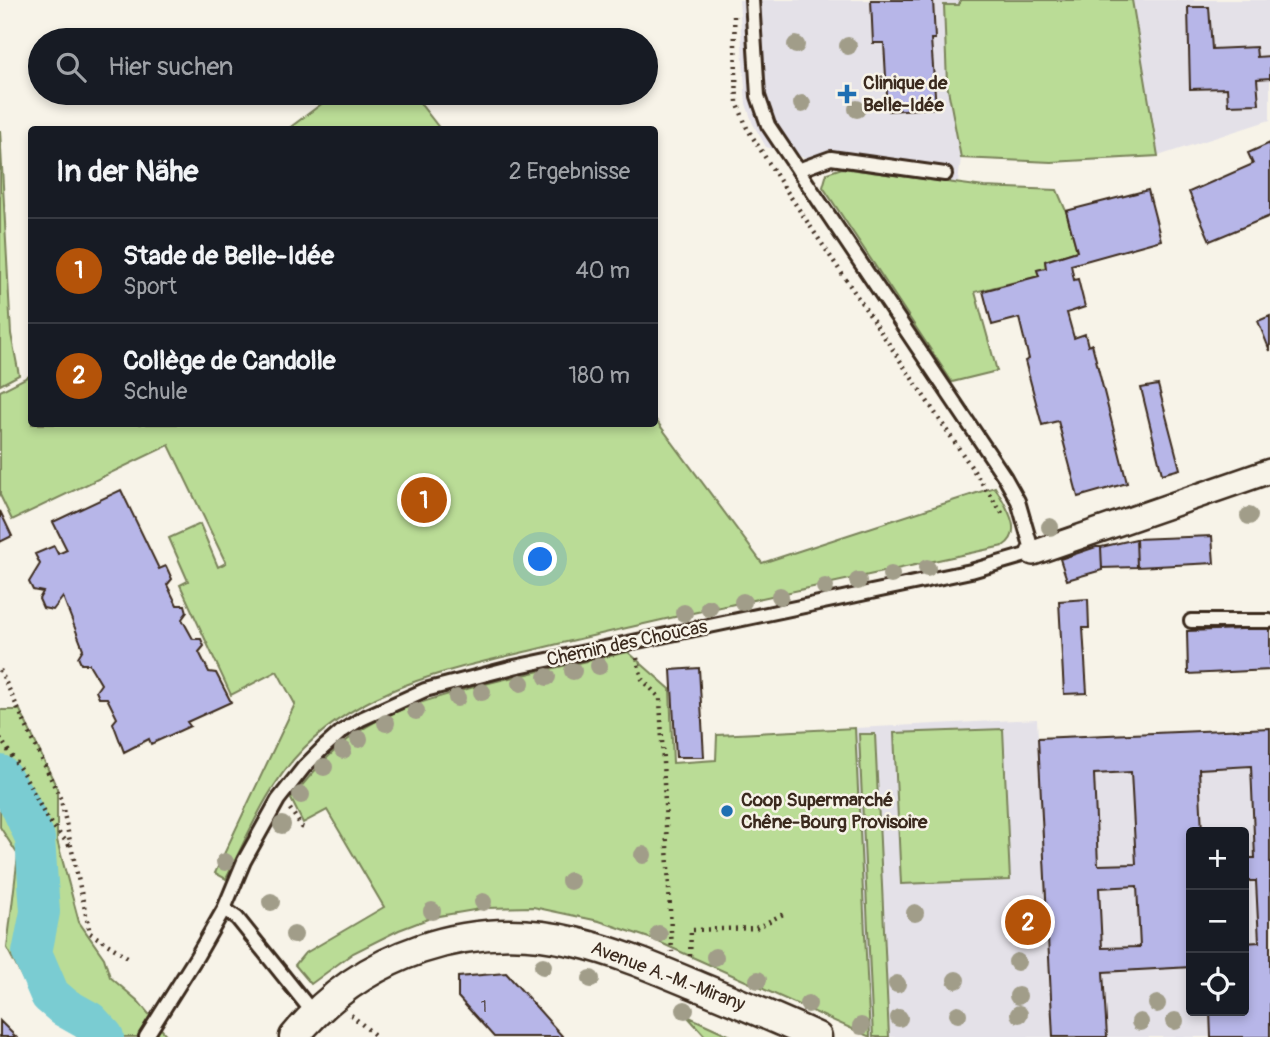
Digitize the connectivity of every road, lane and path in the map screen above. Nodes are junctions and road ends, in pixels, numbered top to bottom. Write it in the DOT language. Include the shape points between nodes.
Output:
graph roads {
  1 [pos="752,0"];
  2 [pos="798,170"];
  3 [pos="946,174"];
  4 [pos="1270,471"];
  5 [pos="1033,553"];
  6 [pos="1191,621"];
  7 [pos="1270,621"];
  8 [pos="638,640"];
  9 [pos="0,670"];
  10 [pos="0,738"];
  11 [pos="70,846"];
  12 [pos="224,909"];
  13 [pos="785,913"];
  14 [pos="672,953"];
  15 [pos="129,958"];
  16 [pos="690,961"];
  17 [pos="324,1005"];
  18 [pos="146,1037"];
  19 [pos="294,1037"];
  20 [pos="376,1037"];
  21 [pos="817,1037"];
  1 -- 2 [label="lane" via="761,109"];
  2 -- 3 [label="lane" via="831,158"];
  2 -- 5 [label="lane" via="1004,476 1018,501"];
  4 -- 5 [label="street, Chemin des Choucas"];
  5 -- 8 [label="lane, Chemin des Choucas" via="971,572"];
  6 -- 7 [label="lane"];
  8 -- 12 [label="lane, Chemin des Choucas" via="425,690 341,732 278,800"];
  8 -- 14 [label="path" via="642,679 660,698"];
  9 -- 11 [label="path" via="57,788"];
  10 -- 11 [label="path" via="47,819"];
  11 -- 15 [label="path" via="90,933"];
  12 -- 17 [label="lane"];
  12 -- 18 [label="lane, Chemin des Choucas"];
  13 -- 16 [label="path" via="756,928 691,930"];
  17 -- 19 [label="street, Avenue A.-M.-Mirany"];
  17 -- 20 [label="path" via="355,1019"];
  17 -- 21 [label="street, Avenue A.-M.-Mirany" via="374,968 415,950 459,938 524,934 573,942 638,961"];
}
